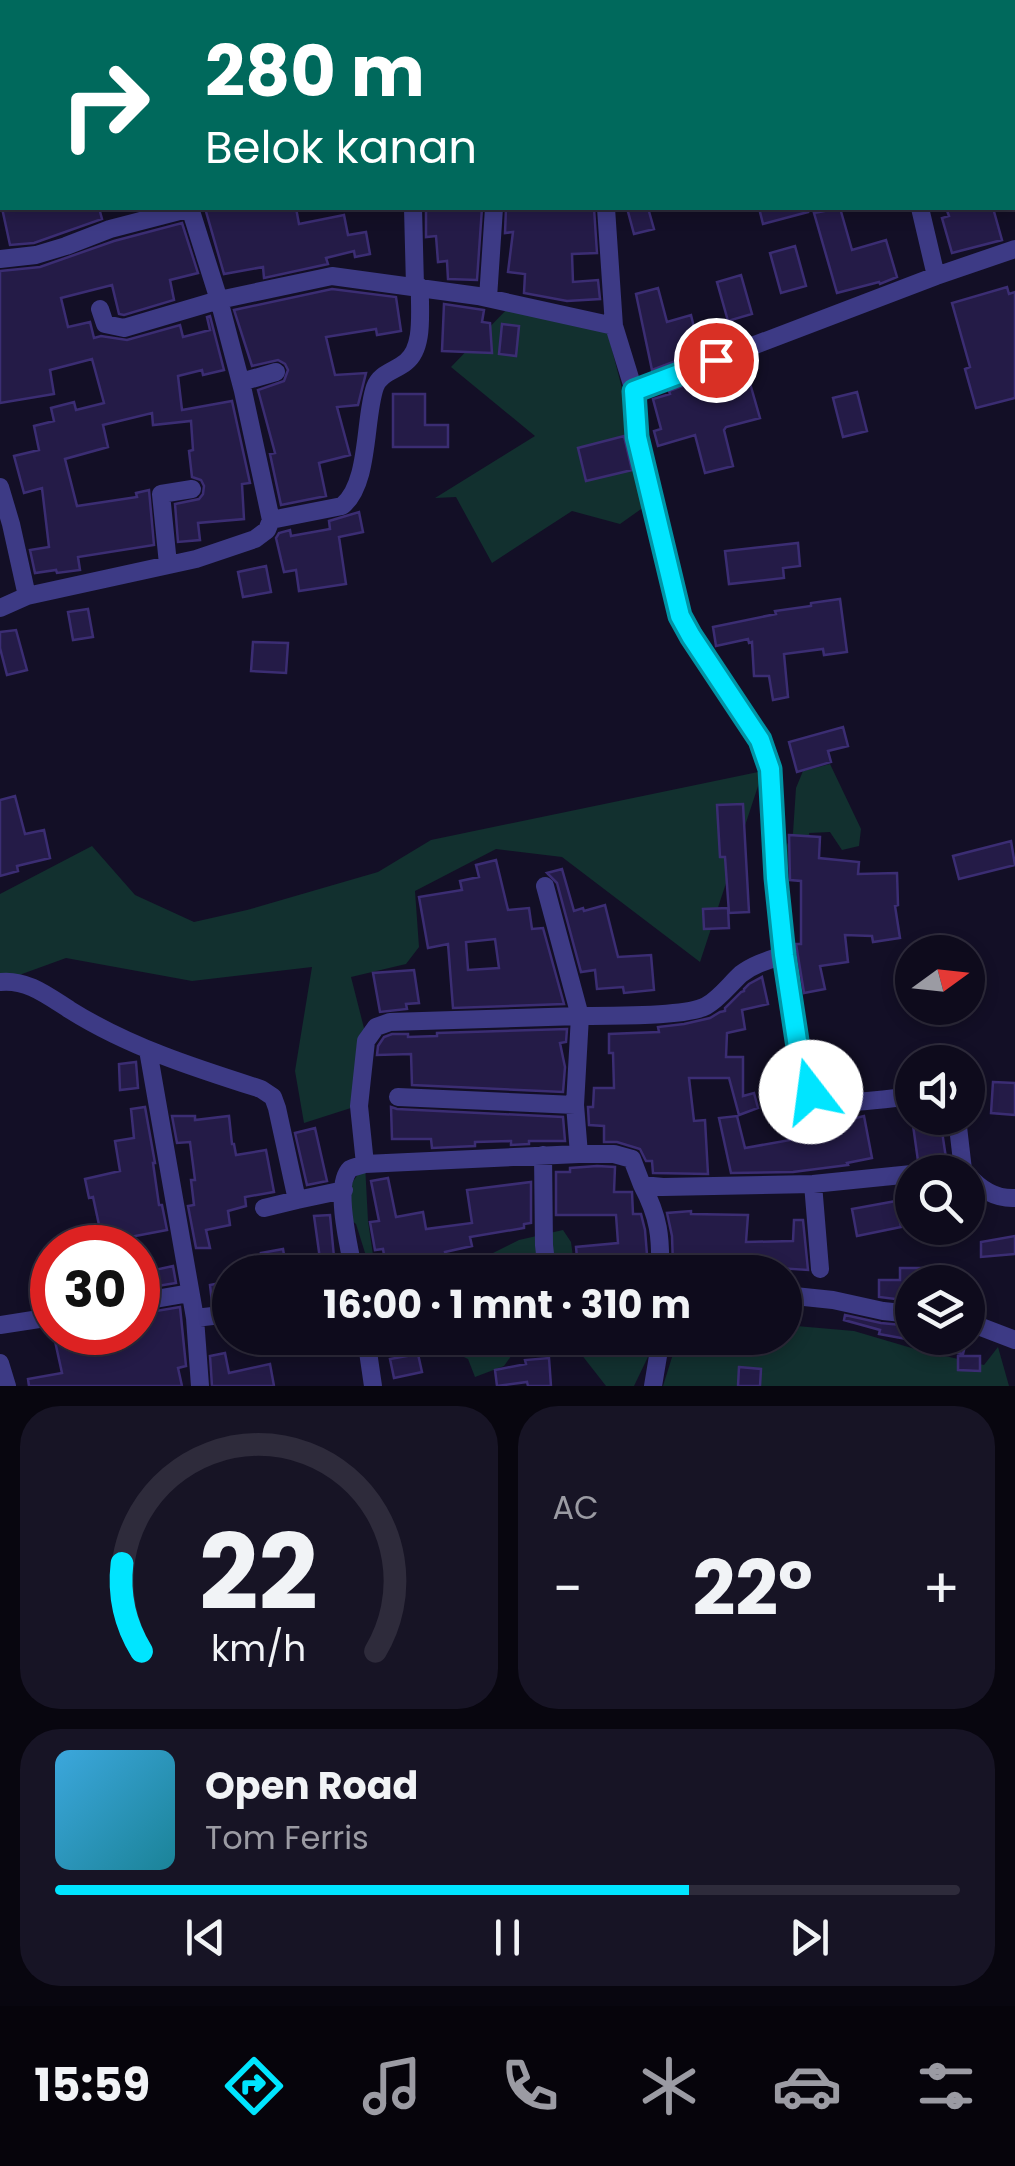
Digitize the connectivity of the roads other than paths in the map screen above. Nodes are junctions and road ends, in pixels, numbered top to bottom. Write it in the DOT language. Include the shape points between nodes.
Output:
graph roads {
  1 [pos="182,210"];
  2 [pos="191,210"];
  3 [pos="413,210"];
  4 [pos="494,210"];
  5 [pos="606,210"];
  6 [pos="920,210"];
  7 [pos="1015,248"];
  8 [pos="0,259"];
  9 [pos="936,276"];
  10 [pos="417,286"];
  11 [pos="488,298"];
  12 [pos="219,300"];
  13 [pos="100,309"];
  14 [pos="614,326"];
  15 [pos="276,372"];
  16 [pos="241,382"];
  17 [pos="634,391"];
  18 [pos="0,487"];
  19 [pos="192,489"];
  20 [pos="271,520"];
  21 [pos="168,564"];
  22 [pos="28,596"];
  23 [pos="0,608"];
  24 [pos="545,886"];
  25 [pos="784,955"];
  26 [pos="0,982"];
  27 [pos="580,1016"];
  28 [pos="148,1050"];
  29 [pos="398,1097"];
  30 [pos="895,1098"];
  31 [pos="575,1105"];
  32 [pos="578,1154"];
  33 [pos="544,1155"];
  34 [pos="366,1164"];
  35 [pos="895,1176"];
  36 [pos="813,1184"];
  37 [pos="642,1185"];
  38 [pos="985,1189"];
  39 [pos="344,1190"];
  40 [pos="1015,1198"];
  41 [pos="296,1200"];
  42 [pos="264,1208"];
  43 [pos="351,1255"];
  44 [pos="545,1255"];
  45 [pos="660,1255"];
  46 [pos="820,1269"];
  47 [pos="190,1293"];
  48 [pos="802,1297"];
  49 [pos="160,1298"];
  50 [pos="895,1312"];
  51 [pos="212,1316"];
  52 [pos="195,1318"];
  53 [pos="30,1321"];
  54 [pos="0,1326"];
  55 [pos="985,1329"];
  56 [pos="1015,1340"];
  57 [pos="368,1355"];
  58 [pos="659,1355"];
  59 [pos="0,1363"];
  60 [pos="7,1386"];
  61 [pos="200,1386"];
  62 [pos="372,1386"];
  63 [pos="653,1386"];
  1 -- 8 [label="street" via="36,255"];
  2 -- 12 [label="street"];
  3 -- 10 [label="street"];
  4 -- 11 [label="street"];
  5 -- 14 [label="street"];
  6 -- 9 [label="street"];
  7 -- 9 [label="street"];
  9 -- 17 [label="street"];
  10 -- 11 [label="street"];
  10 -- 12 [label="street" via="332,276"];
  10 -- 20 [label="street" via="418,341 413,355 375,387 350,500"];
  11 -- 14 [label="street"];
  12 -- 13 [label="street" via="124,328 105,324"];
  12 -- 16 [label="street"];
  14 -- 17 [label="street"];
  15 -- 16 [label="street"];
  16 -- 20 [label="street"];
  17 -- 25 [label="street" via="637,437 680,616 760,740 770,769"];
  18 -- 22 [label="street"];
  19 -- 21 [label="street" via="161,494"];
  20 -- 21 [label="street" via="255,539"];
  21 -- 22 [label="street"];
  22 -- 23 [label="street"];
  24 -- 27 [label="street"];
  25 -- 27 [label="street" via="744,972 708,1006"];
  25 -- 30 [label="street" via="803,1080 811,1092 824,1100"];
  26 -- 28 [label="street" via="46,994"];
  27 -- 31 [label="street"];
  27 -- 34 [label="street" via="376,1027 366,1041 360,1106"];
  28 -- 41 [label="street" via="272,1097"];
  28 -- 47 [label="street"];
  29 -- 31 [label="street"];
  31 -- 32 [label="street"];
  32 -- 33 [label="street"];
  32 -- 37 [label="street" via="632,1159"];
  33 -- 34 [label="street"];
  33 -- 44 [label="street"];
  34 -- 39 [label="street" via="350,1170"];
  35 -- 36 [label="street"];
  36 -- 37 [label="street"];
  36 -- 46 [label="street"];
  37 -- 45 [label="street" via="654,1207"];
  38 -- 40 [label="street"];
  39 -- 41 [label="street"];
  39 -- 43 [label="street"];
  41 -- 42 [label="street"];
  47 -- 49 [label="street"];
  47 -- 52 [label="street"];
  48 -- 50 [label="street"];
  51 -- 52 [label="street"];
  52 -- 61 [label="street"];
  53 -- 54 [label="street"];
  55 -- 56 [label="street"];
  57 -- 62 [label="street"];
  58 -- 63 [label="street"];
  59 -- 60 [label="street"];
}
